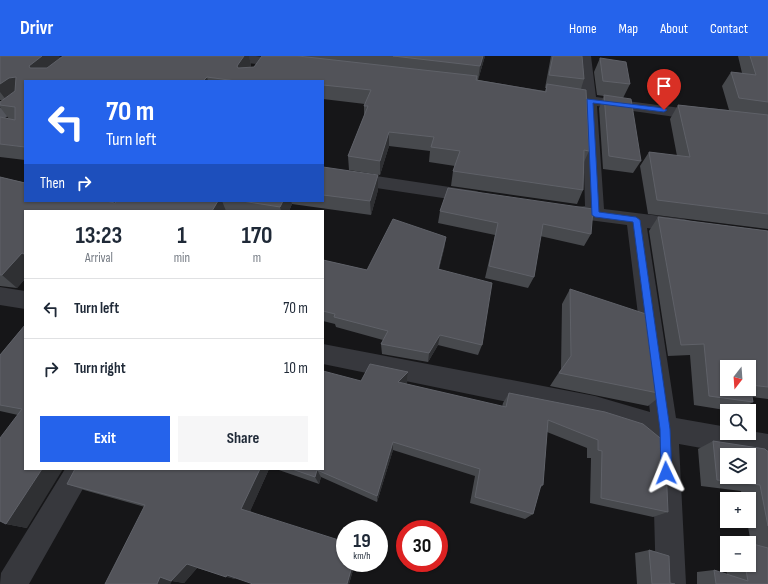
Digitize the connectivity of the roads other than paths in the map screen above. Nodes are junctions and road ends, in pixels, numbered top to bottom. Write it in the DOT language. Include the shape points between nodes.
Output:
graph roads {
  1 [pos="223,56"];
  2 [pos="584,56"];
  3 [pos="260,62"];
  4 [pos="301,65"];
  5 [pos="541,93"];
  6 [pos="24,98"];
  7 [pos="589,100"];
  8 [pos="0,116"];
  9 [pos="721,118"];
  10 [pos="324,174"];
  11 [pos="494,199"];
  12 [pos="564,210"];
  13 [pos="595,215"];
  14 [pos="636,220"];
  15 [pos="698,228"];
  16 [pos="0,296"];
  17 [pos="24,300"];
  18 [pos="324,354"];
  19 [pos="665,429"];
  20 [pos="768,447"];
  21 [pos="79,470"];
  22 [pos="12,584"];
  23 [pos="671,584"];
  1 -- 3 [label="street"];
  2 -- 7 [label="street"];
  3 -- 4 [label="street"];
  5 -- 7 [label="street"];
  6 -- 8 [label="main road"];
  7 -- 9 [label="street"];
  7 -- 13 [label="street"];
  10 -- 11 [label="street"];
  12 -- 13 [label="street"];
  13 -- 14 [label="street"];
  14 -- 15 [label="street"];
  14 -- 19 [label="street"];
  16 -- 17 [label="street"];
  18 -- 19 [label="street" via="595,408"];
  19 -- 20 [label="street"];
  19 -- 23 [label="street"];
  21 -- 22 [label="street"];
}
